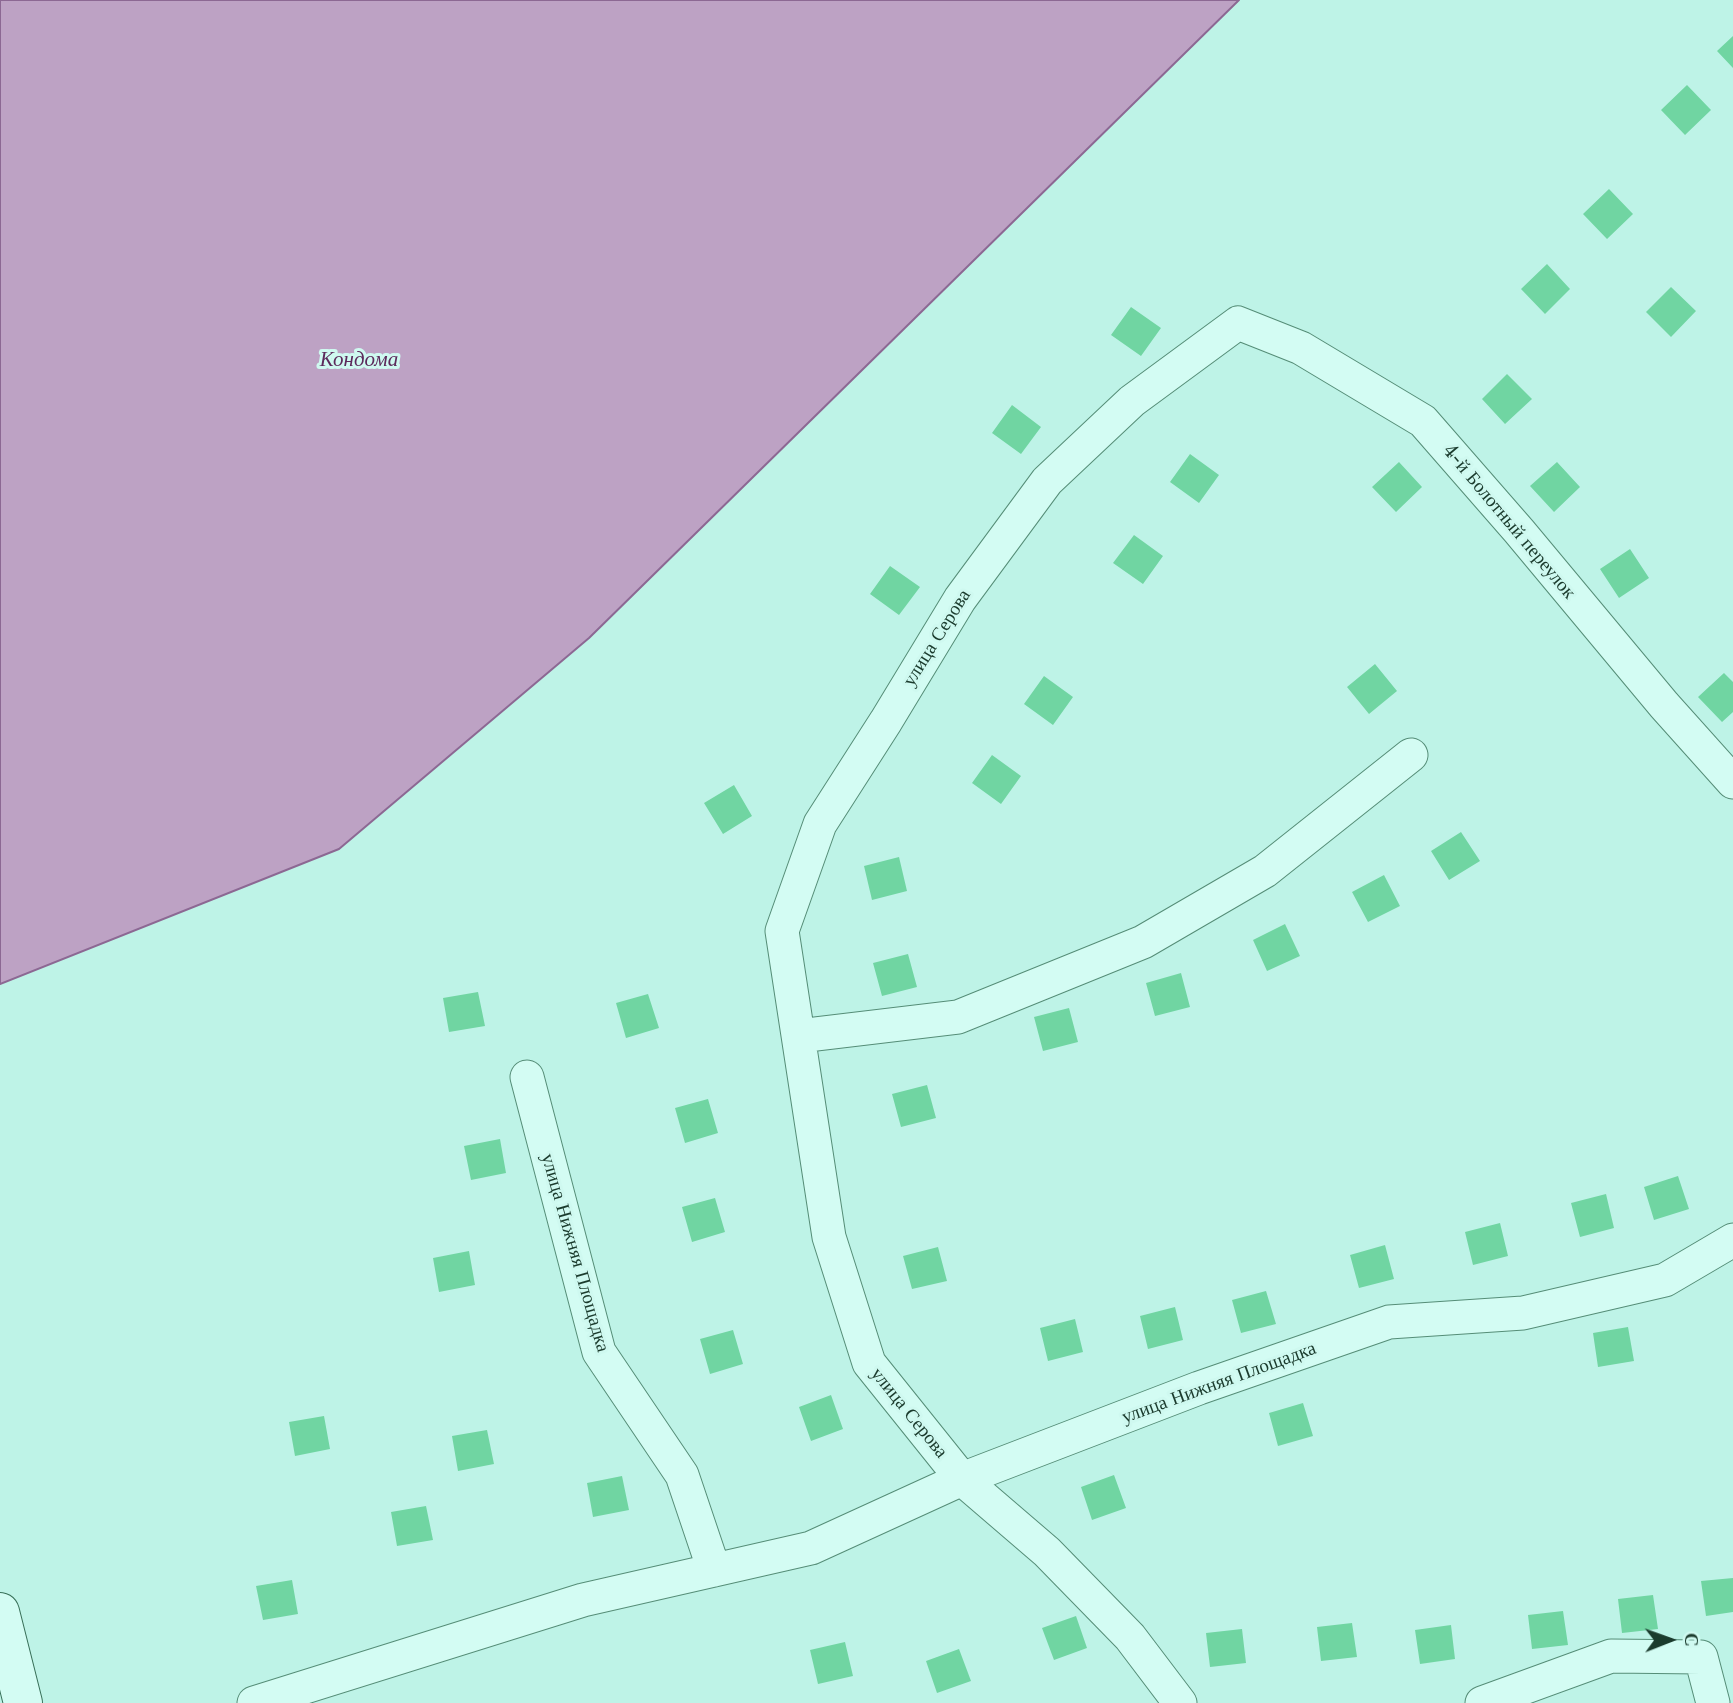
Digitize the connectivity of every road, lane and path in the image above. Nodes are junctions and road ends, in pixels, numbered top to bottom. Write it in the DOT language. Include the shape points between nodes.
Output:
graph roads {
  1 [pos="1238,323"];
  2 [pos="1411,755"];
  3 [pos="1733,782"];
  4 [pos="799,1036"];
  5 [pos="527,1077"];
  6 [pos="1733,1240"];
  7 [pos="962,1479"];
  8 [pos="714,1570"];
  9 [pos="0,1612"];
  10 [pos="23,1703"];
  11 [pos="254,1703"];
  12 [pos="1180,1703"];
  13 [pos="1482,1703"];
  14 [pos="1713,1703"];
  1 -- 3 [label="street, 4-й Болотный переулок" via="1301,348 1423,421"];
  1 -- 4 [label="street, улица Серова" via="1132,401 1047,481 960,599 820,824 782,930"];
  2 -- 4 [label="street" via="1265,871 1143,943 958,1017"];
  4 -- 7 [label="street, улица Серова" via="829,1237 869,1363"];
  5 -- 8 [label="street, улица Нижняя Площадка" via="600,1352 682,1475"];
  6 -- 7 [label="street, улица Нижняя Площадка" via="1665,1280 1523,1313 1389,1322 1199,1388"];
  7 -- 8 [label="street, улица Нижняя Площадка" via="811,1548"];
  7 -- 12 [label="street, улица Серова" via="1047,1552 1130,1637"];
  8 -- 11 [label="street, улица Нижняя Площадка" via="583,1600"];
  9 -- 10 [label="main road"];
  13 -- 14 [label="street" via="1611,1656 1623,1656 1701,1657"];
}
